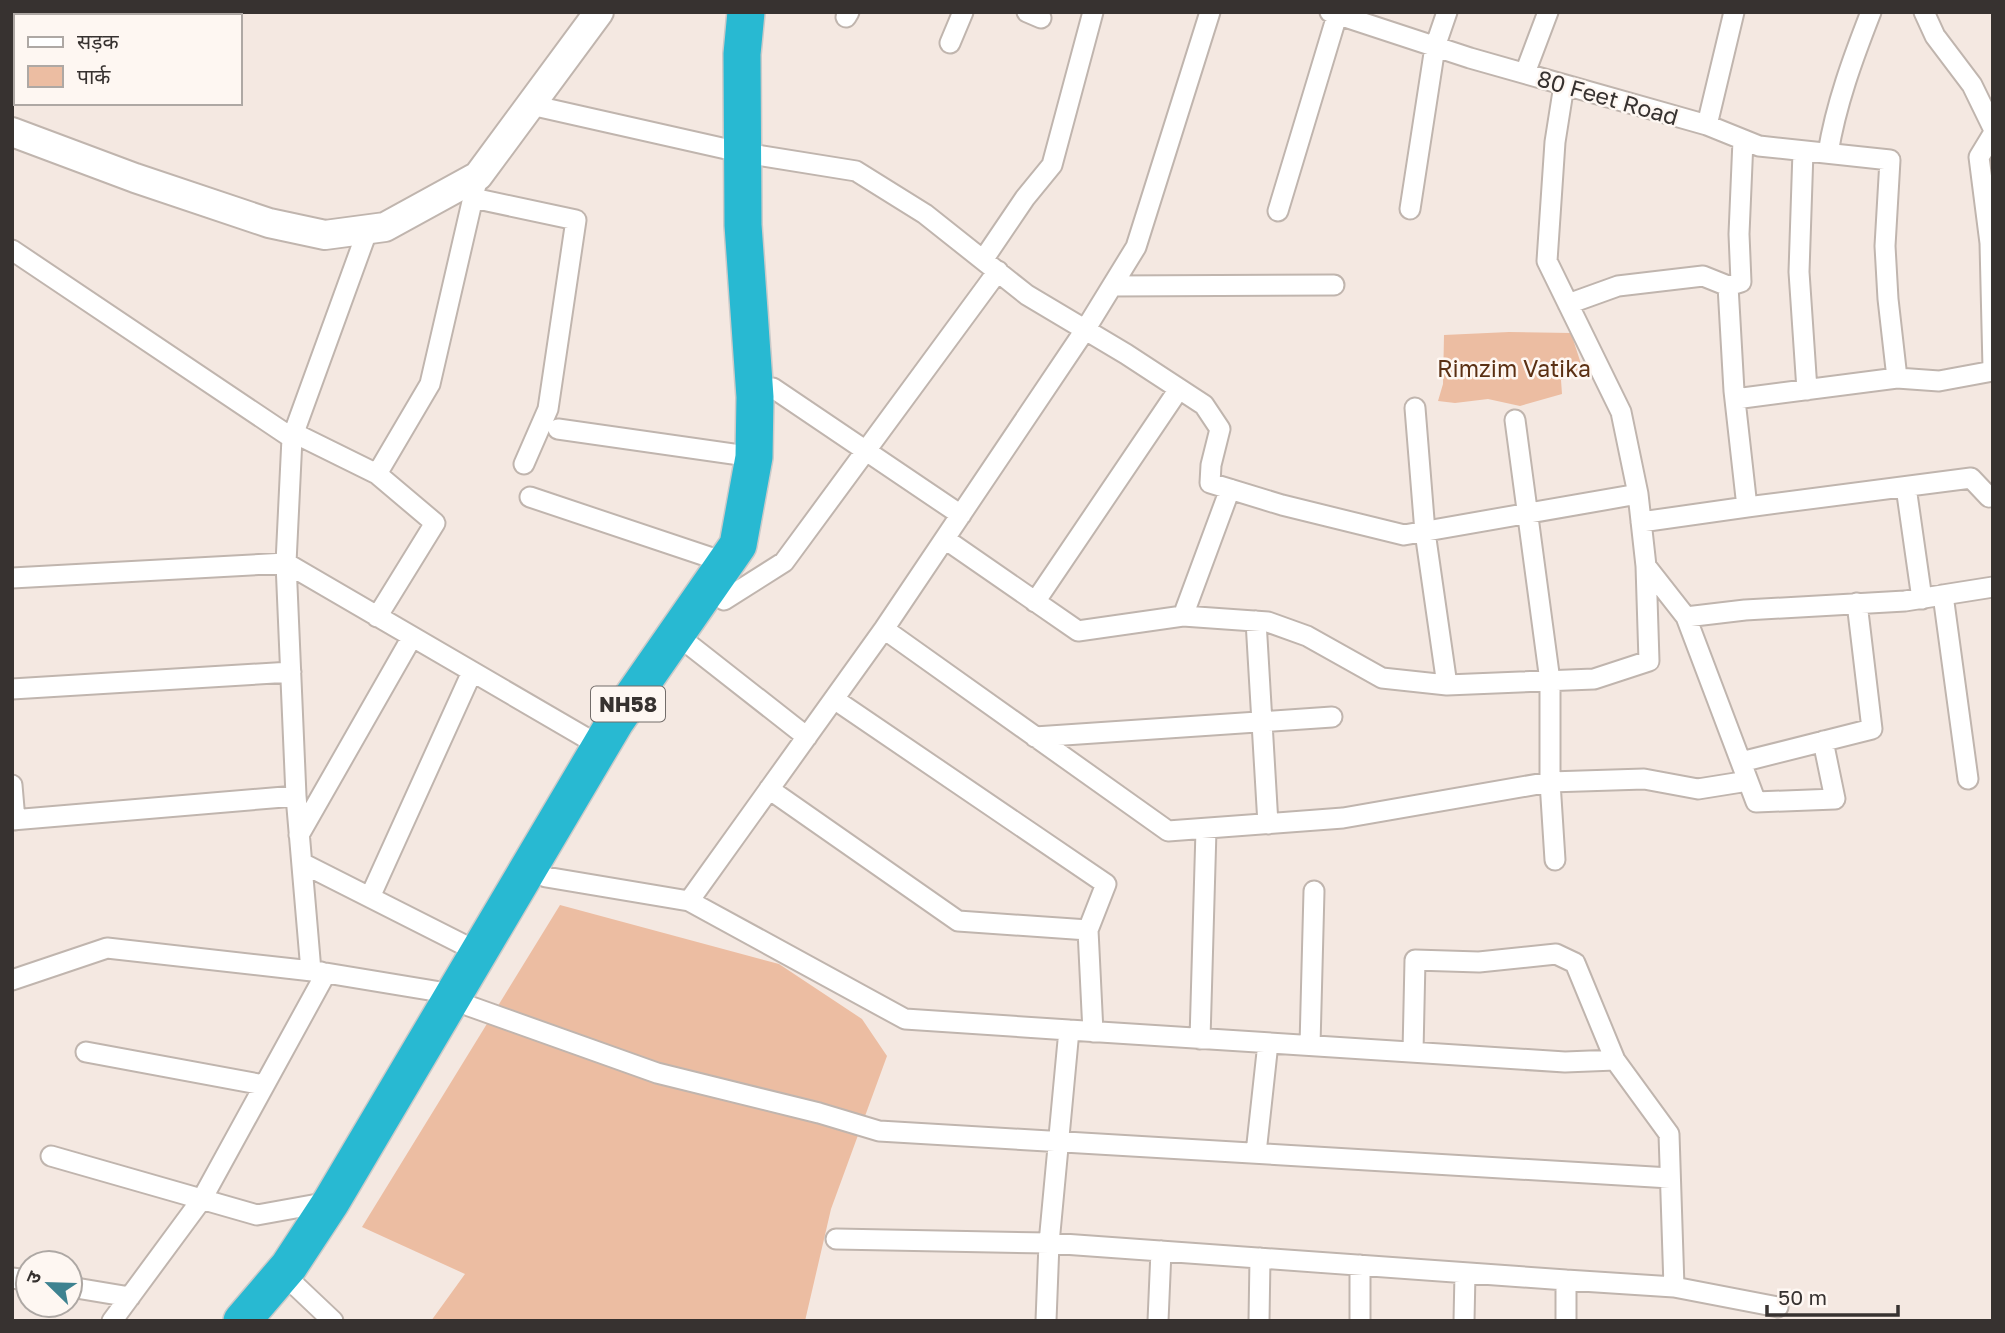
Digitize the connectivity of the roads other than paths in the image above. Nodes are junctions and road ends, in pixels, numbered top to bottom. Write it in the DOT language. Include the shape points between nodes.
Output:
graph roads {
  1 [pos="599,12"];
  2 [pos="746,12"];
  3 [pos="764,12"];
  4 [pos="963,12"];
  5 [pos="1093,12"];
  6 [pos="1210,12"];
  7 [pos="1447,12"];
  8 [pos="1548,12"];
  9 [pos="1734,12"];
  10 [pos="1871,12"];
  11 [pos="1924,12"];
  12 [pos="1335,13"];
  13 [pos="950,43"];
  14 [pos="1435,47"];
  15 [pos="1525,74"];
  16 [pos="1564,85"];
  17 [pos="531,104"];
  18 [pos="1707,125"];
  19 [pos="1993,128"];
  20 [pos="12,132"];
  21 [pos="1993,134"];
  22 [pos="1743,139"];
  23 [pos="1803,151"];
  24 [pos="1828,153"];
  25 [pos="753,154"];
  26 [pos="476,187"];
  27 [pos="1410,209"];
  28 [pos="1278,211"];
  29 [pos="368,229"];
  30 [pos="12,250"];
  31 [pos="990,266"];
  32 [pos="1112,285"];
  33 [pos="1334,285"];
  34 [pos="1728,286"];
  35 [pos="1568,304"];
  36 [pos="1086,330"];
  37 [pos="1993,370"];
  38 [pos="1897,378"];
  39 [pos="773,388"];
  40 [pos="1179,388"];
  41 [pos="1807,390"];
  42 [pos="1735,399"];
  43 [pos="1415,408"];
  44 [pos="1515,420"];
  45 [pos="558,429"];
  46 [pos="293,435"];
  47 [pos="866,450"];
  48 [pos="754,457"];
  49 [pos="524,464"];
  50 [pos="377,474"];
  51 [pos="1906,487"];
  52 [pos="1230,489"];
  53 [pos="1637,494"];
  54 [pos="1993,495"];
  55 [pos="530,497"];
  56 [pos="1747,507"];
  57 [pos="1528,515"];
  58 [pos="961,516"];
  59 [pos="1641,522"];
  60 [pos="1425,532"];
  61 [pos="945,539"];
  62 [pos="727,563"];
  63 [pos="286,564"];
  64 [pos="1646,566"];
  65 [pos="12,578"];
  66 [pos="1993,587"];
  67 [pos="1944,594"];
  68 [pos="1922,599"];
  69 [pos="724,600"];
  70 [pos="1035,602"];
  71 [pos="1857,603"];
  72 [pos="1183,616"];
  73 [pos="377,617"];
  74 [pos="1686,617"];
  75 [pos="1256,621"];
  76 [pos="884,629"];
  77 [pos="412,637"];
  78 [pos="691,646"];
  79 [pos="290,672"];
  80 [pos="472,672"];
  81 [pos="1550,681"];
  82 [pos="1447,685"];
  83 [pos="12,689"];
  84 [pos="834,699"];
  85 [pos="1332,717"];
  86 [pos="1261,722"];
  87 [pos="807,737"];
  88 [pos="1035,737"];
  89 [pos="1823,741"];
  90 [pos="600,746"];
  91 [pos="1741,762"];
  92 [pos="1968,779"];
  93 [pos="1748,781"];
  94 [pos="1550,782"];
  95 [pos="12,785"];
  96 [pos="769,789"];
  97 [pos="296,796"];
  98 [pos="14,820"];
  99 [pos="1268,824"];
  100 [pos="1206,830"];
  101 [pos="299,835"];
  102 [pos="1555,860"];
  103 [pos="302,863"];
  104 [pos="538,871"];
  105 [pos="1314,891"];
  106 [pos="370,897"];
  107 [pos="689,901"];
  108 [pos="1088,930"];
  109 [pos="478,951"];
  110 [pos="1410,956"];
  111 [pos="318,972"];
  112 [pos="12,980"];
  113 [pos="461,1000"];
  114 [pos="1069,1030"];
  115 [pos="1093,1032"];
  116 [pos="1200,1039"];
  117 [pos="1268,1043"];
  118 [pos="1310,1045"];
  119 [pos="86,1052"];
  120 [pos="1411,1052"];
  121 [pos="1615,1060"];
  122 [pos="264,1086"];
  123 [pos="1059,1141"];
  124 [pos="1256,1153"];
  125 [pos="51,1156"];
  126 [pos="1670,1178"];
  127 [pos="202,1199"];
  128 [pos="331,1202"];
  129 [pos="836,1239"];
  130 [pos="1049,1242"];
  131 [pos="1161,1251"];
  132 [pos="1260,1258"];
  133 [pos="1360,1265"];
  134 [pos="1465,1273"];
  135 [pos="1566,1280"];
  136 [pos="296,1286"];
  137 [pos="1674,1287"];
  138 [pos="84,1289"];
  139 [pos="130,1297"];
  140 [pos="1778,1307"];
  141 [pos="118,1318"];
  142 [pos="242,1321"];
  143 [pos="266,1321"];
  144 [pos="333,1321"];
  145 [pos="1046,1321"];
  146 [pos="1158,1321"];
  147 [pos="1259,1321"];
  148 [pos="1360,1321"];
  149 [pos="1464,1321"];
  150 [pos="1566,1321"];
  1 -- 17 [label="street"];
  2 -- 25 [label="highway, NH58" via="742,54"];
  3 -- 25 [label="highway, NH58"];
  4 -- 13 [label="street"];
  5 -- 31 [label="street" via="1052,165 1025,198"];
  6 -- 32 [label="street" via="1136,247"];
  7 -- 14 [label="street"];
  8 -- 15 [label="street"];
  9 -- 18 [label="street"];
  10 -- 24 [label="street" via="1849,71"];
  11 -- 19 [label="street" via="1935,36 1972,85"];
  12 -- 14 [label="street, 80 Feet Road"];
  12 -- 28 [label="street"];
  14 -- 15 [label="street, 80 Feet Road"];
  14 -- 27 [label="street"];
  15 -- 16 [label="street, 80 Feet Road"];
  16 -- 18 [label="street, 80 Feet Road"];
  16 -- 35 [label="street" via="1547,261"];
  17 -- 25 [label="street"];
  17 -- 26 [label="street"];
  18 -- 22 [label="street, 80 Feet Road"];
  20 -- 29 [label="street" via="269,223 325,235"];
  21 -- 37 [label="street" via="1979,157 1990,243"];
  22 -- 23 [label="street, 80 Feet Road" via="1759,146"];
  22 -- 34 [label="street" via="1741,282"];
  23 -- 24 [label="street, 80 Feet Road"];
  23 -- 41 [label="street" via="1799,272"];
  24 -- 38 [label="street, 80 Feet Road" via="1891,160 1885,246"];
  25 -- 31 [label="street" via="856,171 925,214"];
  25 -- 39 [label="highway, NH58"];
  25 -- 48 [label="highway, NH58" via="743,226 755,397"];
  26 -- 29 [label="street" via="385,227"];
  26 -- 49 [label="street" via="576,220 548,409"];
  26 -- 50 [label="street" via="430,384"];
  29 -- 46 [label="street"];
  30 -- 46 [label="street"];
  31 -- 36 [label="street" via="1027,295"];
  31 -- 47 [label="street"];
  32 -- 33 [label="street"];
  32 -- 36 [label="street"];
  34 -- 35 [label="street" via="1703,276 1690,277 1618,286"];
  34 -- 42 [label="street"];
  35 -- 53 [label="street" via="1620,412"];
  36 -- 40 [label="street"];
  36 -- 58 [label="street"];
  37 -- 38 [label="street" via="1938,381"];
  38 -- 41 [label="street"];
  39 -- 47 [label="street"];
  39 -- 69 [label="highway, NH58" via="773,459 756,552"];
  40 -- 52 [label="street" via="1204,405 1220,429 1210,483"];
  40 -- 70 [label="street"];
  41 -- 42 [label="street"];
  42 -- 56 [label="street"];
  43 -- 60 [label="street"];
  44 -- 57 [label="street"];
  45 -- 48 [label="street"];
  46 -- 50 [label="street"];
  46 -- 63 [label="street"];
  47 -- 58 [label="street"];
  47 -- 69 [label="street" via="784,562"];
  48 -- 62 [label="highway, NH58" via="738,545"];
  50 -- 73 [label="street" via="435,523"];
  51 -- 54 [label="street" via="1972,478"];
  51 -- 56 [label="street"];
  51 -- 68 [label="street"];
  52 -- 60 [label="street" via="1404,535"];
  52 -- 72 [label="street"];
  53 -- 57 [label="street"];
  53 -- 59 [label="street"];
  55 -- 62 [label="street"];
  56 -- 59 [label="street"];
  57 -- 60 [label="street"];
  57 -- 81 [label="street"];
  58 -- 61 [label="street"];
  59 -- 64 [label="street"];
  60 -- 82 [label="street"];
  61 -- 70 [label="street"];
  61 -- 76 [label="street"];
  62 -- 90 [label="highway, NH58"];
  63 -- 65 [label="street"];
  63 -- 73 [label="street"];
  63 -- 79 [label="street"];
  64 -- 74 [label="street"];
  64 -- 81 [label="street" via="1649,661 1594,679"];
  66 -- 67 [label="street"];
  67 -- 68 [label="street"];
  67 -- 92 [label="street"];
  68 -- 71 [label="street"];
  69 -- 78 [label="highway, NH58"];
  70 -- 72 [label="street" via="1078,631"];
  71 -- 74 [label="street"];
  71 -- 89 [label="street" via="1872,729"];
  72 -- 75 [label="street"];
  73 -- 77 [label="street"];
  74 -- 91 [label="street"];
  75 -- 82 [label="street" via="1307,636 1382,678"];
  75 -- 86 [label="street"];
  76 -- 84 [label="street"];
  76 -- 88 [label="street"];
  77 -- 80 [label="street"];
  77 -- 101 [label="street"];
  78 -- 87 [label="street"];
  78 -- 104 [label="highway, NH58"];
  79 -- 83 [label="street"];
  79 -- 97 [label="street"];
  80 -- 90 [label="street"];
  80 -- 106 [label="street"];
  81 -- 82 [label="street"];
  81 -- 94 [label="street"];
  84 -- 87 [label="street"];
  84 -- 108 [label="street" via="1106,884"];
  85 -- 86 [label="street"];
  86 -- 88 [label="street"];
  86 -- 99 [label="street"];
  87 -- 96 [label="street"];
  88 -- 100 [label="street" via="1168,831"];
  89 -- 91 [label="street"];
  89 -- 93 [label="street" via="1835,799 1756,802"];
  90 -- 104 [label="highway, NH58"];
  91 -- 93 [label="street"];
  93 -- 94 [label="street" via="1698,789 1644,779"];
  94 -- 99 [label="street" via="1343,818"];
  94 -- 102 [label="street"];
  95 -- 98 [label="street"];
  96 -- 107 [label="street"];
  96 -- 108 [label="street" via="958,921"];
  97 -- 98 [label="street"];
  97 -- 101 [label="street"];
  99 -- 100 [label="street"];
  100 -- 116 [label="street"];
  101 -- 103 [label="street"];
  103 -- 106 [label="street"];
  103 -- 111 [label="street"];
  104 -- 107 [label="street"];
  104 -- 109 [label="highway, NH58"];
  104 -- 113 [label="highway, NH58"];
  105 -- 118 [label="street"];
  106 -- 109 [label="street"];
  107 -- 114 [label="street" via="905,1019"];
  108 -- 115 [label="street"];
  109 -- 113 [label="highway, NH58"];
  110 -- 120 [label="street"];
  111 -- 112 [label="street" via="107,948"];
  111 -- 113 [label="street"];
  111 -- 122 [label="street"];
  113 -- 123 [label="street" via="657,1073 879,1131"];
  113 -- 128 [label="highway, NH58"];
  113 -- 136 [label="highway, NH58" via="346,1212"];
  114 -- 115 [label="street"];
  114 -- 123 [label="street"];
  115 -- 116 [label="street"];
  116 -- 117 [label="street"];
  117 -- 118 [label="street"];
  117 -- 124 [label="street"];
  118 -- 120 [label="street"];
  119 -- 122 [label="street"];
  120 -- 121 [label="street" via="1565,1062"];
  120 -- 121 [label="street" via="1415,960 1479,962 1556,954 1575,962"];
  121 -- 126 [label="street" via="1669,1134"];
  122 -- 127 [label="street"];
  123 -- 124 [label="street"];
  123 -- 130 [label="street"];
  124 -- 126 [label="street"];
  125 -- 127 [label="street"];
  126 -- 137 [label="street"];
  127 -- 128 [label="street" via="257,1215"];
  127 -- 139 [label="street"];
  128 -- 142 [label="highway, NH58" via="289,1266"];
  129 -- 130 [label="street"];
  130 -- 131 [label="street"];
  130 -- 145 [label="street"];
  131 -- 132 [label="street"];
  131 -- 146 [label="street"];
  132 -- 133 [label="street"];
  132 -- 147 [label="street"];
  133 -- 134 [label="street"];
  133 -- 148 [label="street"];
  134 -- 135 [label="street"];
  134 -- 149 [label="street"];
  135 -- 137 [label="street"];
  135 -- 150 [label="street"];
  136 -- 143 [label="highway, NH58"];
  136 -- 144 [label="street"];
  137 -- 140 [label="street"];
  138 -- 139 [label="street"];
  139 -- 141 [label="street"];
}
